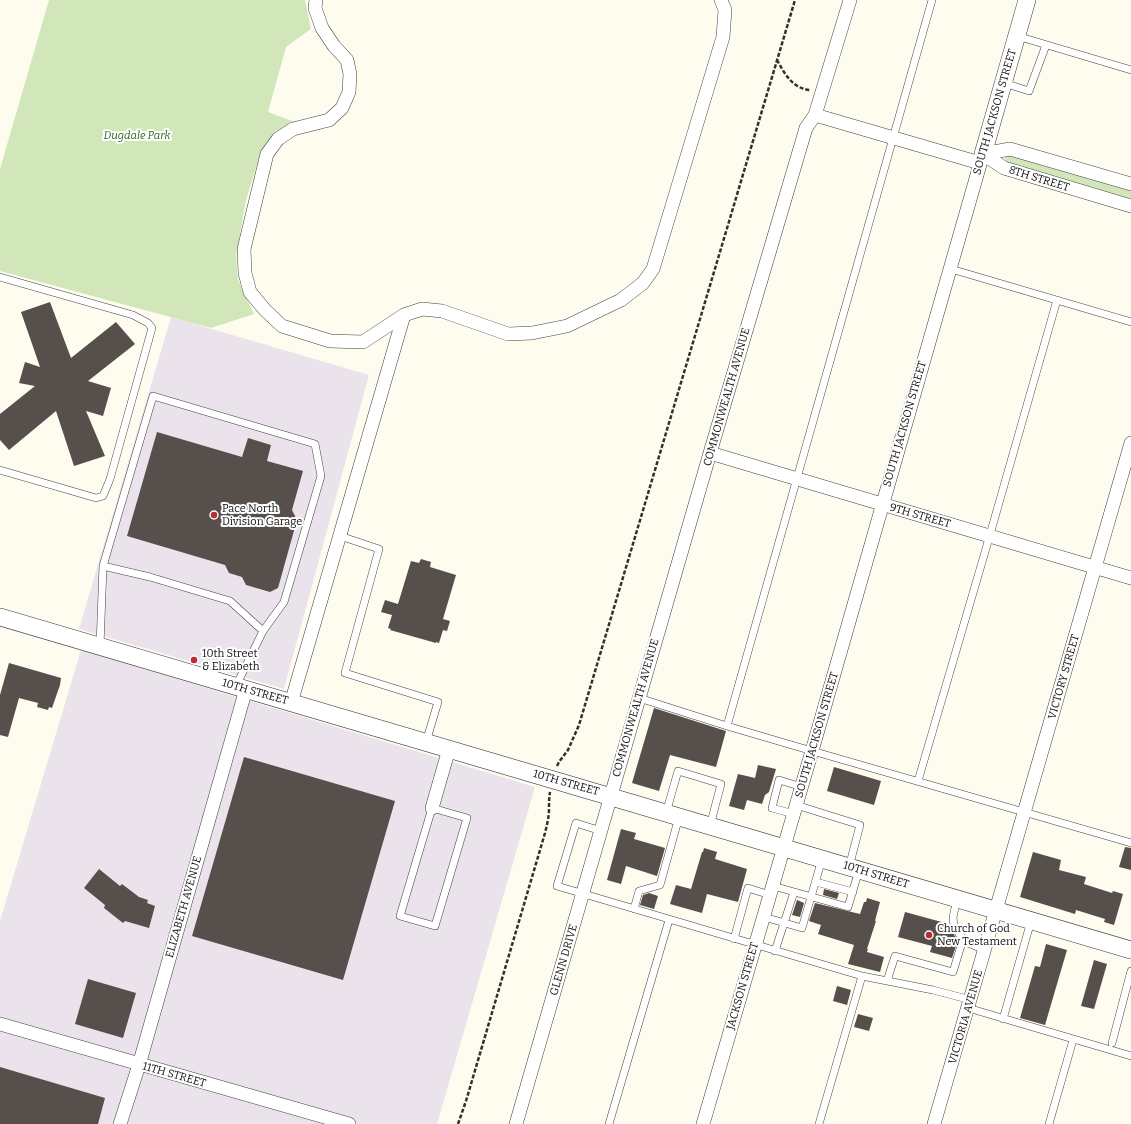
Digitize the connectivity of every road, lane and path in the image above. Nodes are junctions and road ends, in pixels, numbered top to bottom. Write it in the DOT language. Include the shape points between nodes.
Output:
graph roads {
  1 [pos="316,0"];
  2 [pos="722,0"];
  3 [pos="795,0"];
  4 [pos="850,0"];
  5 [pos="932,0"];
  6 [pos="1028,0"];
  7 [pos="1017,36"];
  8 [pos="1046,45"];
  9 [pos="777,60"];
  10 [pos="1131,70"];
  11 [pos="1004,82"];
  12 [pos="822,90"];
  13 [pos="815,115"];
  14 [pos="893,138"];
  15 [pos="981,158"];
  16 [pos="1131,184"];
  17 [pos="1131,206"];
  18 [pos="950,269"];
  19 [pos="0,278"];
  20 [pos="1057,300"];
  21 [pos="404,315"];
  22 [pos="1131,322"];
  23 [pos="1131,443"];
  24 [pos="710,453"];
  25 [pos="0,470"];
  26 [pos="797,479"];
  27 [pos="882,504"];
  28 [pos="340,536"];
  29 [pos="990,536"];
  30 [pos="103,566"];
  31 [pos="1095,567"];
  32 [pos="1131,578"];
  33 [pos="0,617"];
  34 [pos="264,631"];
  35 [pos="100,647"];
  36 [pos="241,688"];
  37 [pos="639,698"];
  38 [pos="291,703"];
  39 [pos="727,726"];
  40 [pos="426,742"];
  41 [pos="449,749"];
  42 [pos="812,752"];
  43 [pos="556,769"];
  44 [pos="918,781"];
  45 [pos="802,787"];
  46 [pos="550,792"];
  47 [pos="611,797"];
  48 [pos="432,808"];
  49 [pos="795,810"];
  50 [pos="1025,812"];
  51 [pos="673,815"];
  52 [pos="710,826"];
  53 [pos="601,831"];
  54 [pos="1131,843"];
  55 [pos="784,848"];
  56 [pos="822,859"];
  57 [pos="854,868"];
  58 [pos="816,882"];
  59 [pos="772,890"];
  60 [pos="794,892"];
  61 [pos="853,892"];
  62 [pos="583,894"];
  63 [pos="811,897"];
  64 [pos="957,899"];
  65 [pos="634,909"];
  66 [pos="997,911"];
  67 [pos="764,917"];
  68 [pos="669,920"];
  69 [pos="1031,921"];
  70 [pos="784,922"];
  71 [pos="954,926"];
  72 [pos="734,939"];
  73 [pos="755,945"];
  74 [pos="985,950"];
  75 [pos="1131,950"];
  76 [pos="775,951"];
  77 [pos="1131,971"];
  78 [pos="862,976"];
  79 [pos="887,981"];
  80 [pos="969,1004"];
  81 [pos="1003,1019"];
  82 [pos="0,1024"];
  83 [pos="1073,1040"];
  84 [pos="1112,1043"];
  85 [pos="1131,1056"];
  86 [pos="139,1065"];
  87 [pos="319,1120"];
  88 [pos="120,1124"];
  89 [pos="349,1124"];
  90 [pos="458,1124"];
  91 [pos="516,1124"];
  92 [pos="609,1124"];
  93 [pos="703,1124"];
  94 [pos="819,1124"];
  95 [pos="934,1124"];
  96 [pos="1049,1124"];
  1 -- 21 [label="street" via="315,8 322,28 347,60 350,74 349,92 342,108 330,120 293,129 278,138 267,154 244,249 245,273 250,292 282,326 330,341 363,342"];
  2 -- 21 [label="street" via="725,10 723,38 653,270 643,283 621,300 567,326 532,333 508,334 442,311 422,309"];
  3 -- 9 [label="path"];
  4 -- 12 [label="street, COMMONWEALTH AVENUE"];
  5 -- 14 [label="lane"];
  6 -- 7 [label="street, SOUTH JACKSON STREET"];
  7 -- 8 [label="lane"];
  7 -- 11 [label="street, SOUTH JACKSON STREET"];
  8 -- 10 [label="lane"];
  8 -- 11 [label="lane" via="1030,92"];
  9 -- 12 [label="path" via="793,83 804,90"];
  9 -- 43 [label="path" via="579,725"];
  11 -- 15 [label="street, SOUTH JACKSON STREET"];
  12 -- 13 [label="street, COMMONWEALTH AVENUE"];
  13 -- 14 [label="street, 8TH STREET"];
  13 -- 24 [label="street, COMMONWEALTH AVENUE" via="806,128"];
  14 -- 15 [label="street, 8TH STREET"];
  14 -- 26 [label="lane"];
  15 -- 16 [label="street, 8TH STREET" via="1010,149"];
  15 -- 17 [label="street, 8TH STREET" via="1004,168"];
  15 -- 18 [label="street, SOUTH JACKSON STREET"];
  18 -- 20 [label="lane"];
  18 -- 27 [label="street, SOUTH JACKSON STREET"];
  19 -- 25 [label="lane" via="133,315 152,328 104,496 96,498"];
  20 -- 22 [label="lane"];
  20 -- 29 [label="lane"];
  21 -- 28 [label="street"];
  23 -- 31 [label="street, VICTORY STREET"];
  24 -- 26 [label="street, 9TH STREET"];
  24 -- 37 [label="street, COMMONWEALTH AVENUE"];
  26 -- 27 [label="street, 9TH STREET"];
  26 -- 39 [label="lane"];
  27 -- 29 [label="street, 9TH STREET"];
  27 -- 42 [label="street, SOUTH JACKSON STREET"];
  28 -- 38 [label="street"];
  28 -- 40 [label="lane" via="379,549 344,672 438,702"];
  29 -- 31 [label="street, 9TH STREET"];
  29 -- 44 [label="lane"];
  30 -- 34 [label="lane" via="230,600"];
  30 -- 34 [label="lane" via="153,396 315,444 321,476 284,602"];
  30 -- 35 [label="lane"];
  31 -- 32 [label="street, 9TH STREET"];
  31 -- 50 [label="street, VICTORY STREET"];
  33 -- 35 [label="street, 10TH STREET"];
  34 -- 36 [label="lane"];
  35 -- 36 [label="street, 10TH STREET"];
  36 -- 38 [label="street, 10TH STREET"];
  36 -- 86 [label="street, ELIZABETH AVENUE"];
  37 -- 39 [label="lane"];
  37 -- 47 [label="street, COMMONWEALTH AVENUE"];
  38 -- 40 [label="street, 10TH STREET"];
  39 -- 42 [label="lane"];
  40 -- 41 [label="street, 10TH STREET"];
  41 -- 47 [label="street, 10TH STREET"];
  41 -- 48 [label="street"];
  42 -- 44 [label="lane"];
  42 -- 45 [label="street, SOUTH JACKSON STREET"];
  44 -- 50 [label="lane"];
  45 -- 49 [label="street, SOUTH JACKSON STREET"];
  45 -- 49 [label="lane" via="779,780 772,808"];
  46 -- 90 [label="path" via="545,833"];
  47 -- 51 [label="street, 10TH STREET"];
  47 -- 53 [label="street, GLENN DRIVE"];
  48 -- 48 [label="lane" via="400,916 435,926 466,818"];
  49 -- 55 [label="street, SOUTH JACKSON STREET"];
  49 -- 57 [label="lane" via="860,825"];
  50 -- 54 [label="lane"];
  50 -- 66 [label="street, VICTORY STREET"];
  51 -- 52 [label="street, 10TH STREET"];
  51 -- 52 [label="lane" via="678,771 721,784"];
  51 -- 65 [label="lane" via="660,885 639,891"];
  52 -- 55 [label="street, 10TH STREET"];
  53 -- 62 [label="street, GLENN DRIVE"];
  53 -- 62 [label="lane" via="576,823 557,886"];
  55 -- 56 [label="street, 10TH STREET"];
  55 -- 59 [label="street, JACKSON STREET"];
  56 -- 57 [label="street, 10TH STREET"];
  56 -- 58 [label="lane"];
  57 -- 61 [label="lane"];
  57 -- 64 [label="street, 10TH STREET"];
  58 -- 61 [label="lane"];
  58 -- 63 [label="lane"];
  59 -- 60 [label="lane"];
  59 -- 67 [label="street, JACKSON STREET"];
  59 -- 72 [label="lane" via="748,888"];
  60 -- 63 [label="lane"];
  60 -- 70 [label="lane"];
  61 -- 63 [label="lane" via="848,908"];
  62 -- 65 [label="lane"];
  62 -- 91 [label="street, GLENN DRIVE"];
  63 -- 70 [label="lane" via="802,928"];
  64 -- 66 [label="street, 10TH STREET"];
  64 -- 71 [label="lane"];
  65 -- 68 [label="lane"];
  66 -- 69 [label="street, 10TH STREET"];
  66 -- 74 [label="street, VICTORIA AVENUE"];
  67 -- 70 [label="lane"];
  67 -- 73 [label="street, JACKSON STREET"];
  68 -- 72 [label="lane"];
  68 -- 92 [label="lane"];
  69 -- 75 [label="street, 10TH STREET"];
  69 -- 81 [label="lane"];
  70 -- 76 [label="lane"];
  72 -- 73 [label="lane"];
  73 -- 76 [label="lane"];
  73 -- 93 [label="street, JACKSON STREET"];
  74 -- 79 [label="lane" via="970,944 961,936 953,972 894,956"];
  74 -- 80 [label="street, VICTORIA AVENUE"];
  76 -- 78 [label="lane"];
  77 -- 84 [label="lane"];
  78 -- 79 [label="lane"];
  78 -- 94 [label="lane"];
  79 -- 80 [label="lane" via="933,990"];
  80 -- 81 [label="lane"];
  80 -- 95 [label="street, VICTORIA AVENUE"];
  81 -- 83 [label="lane"];
  82 -- 86 [label="street, 11TH STREET"];
  83 -- 85 [label="lane"];
  83 -- 96 [label="lane"];
  86 -- 87 [label="street, 11TH STREET"];
  86 -- 88 [label="street, ELIZABETH AVENUE"];
  87 -- 89 [label="street, 11TH STREET"];
}
